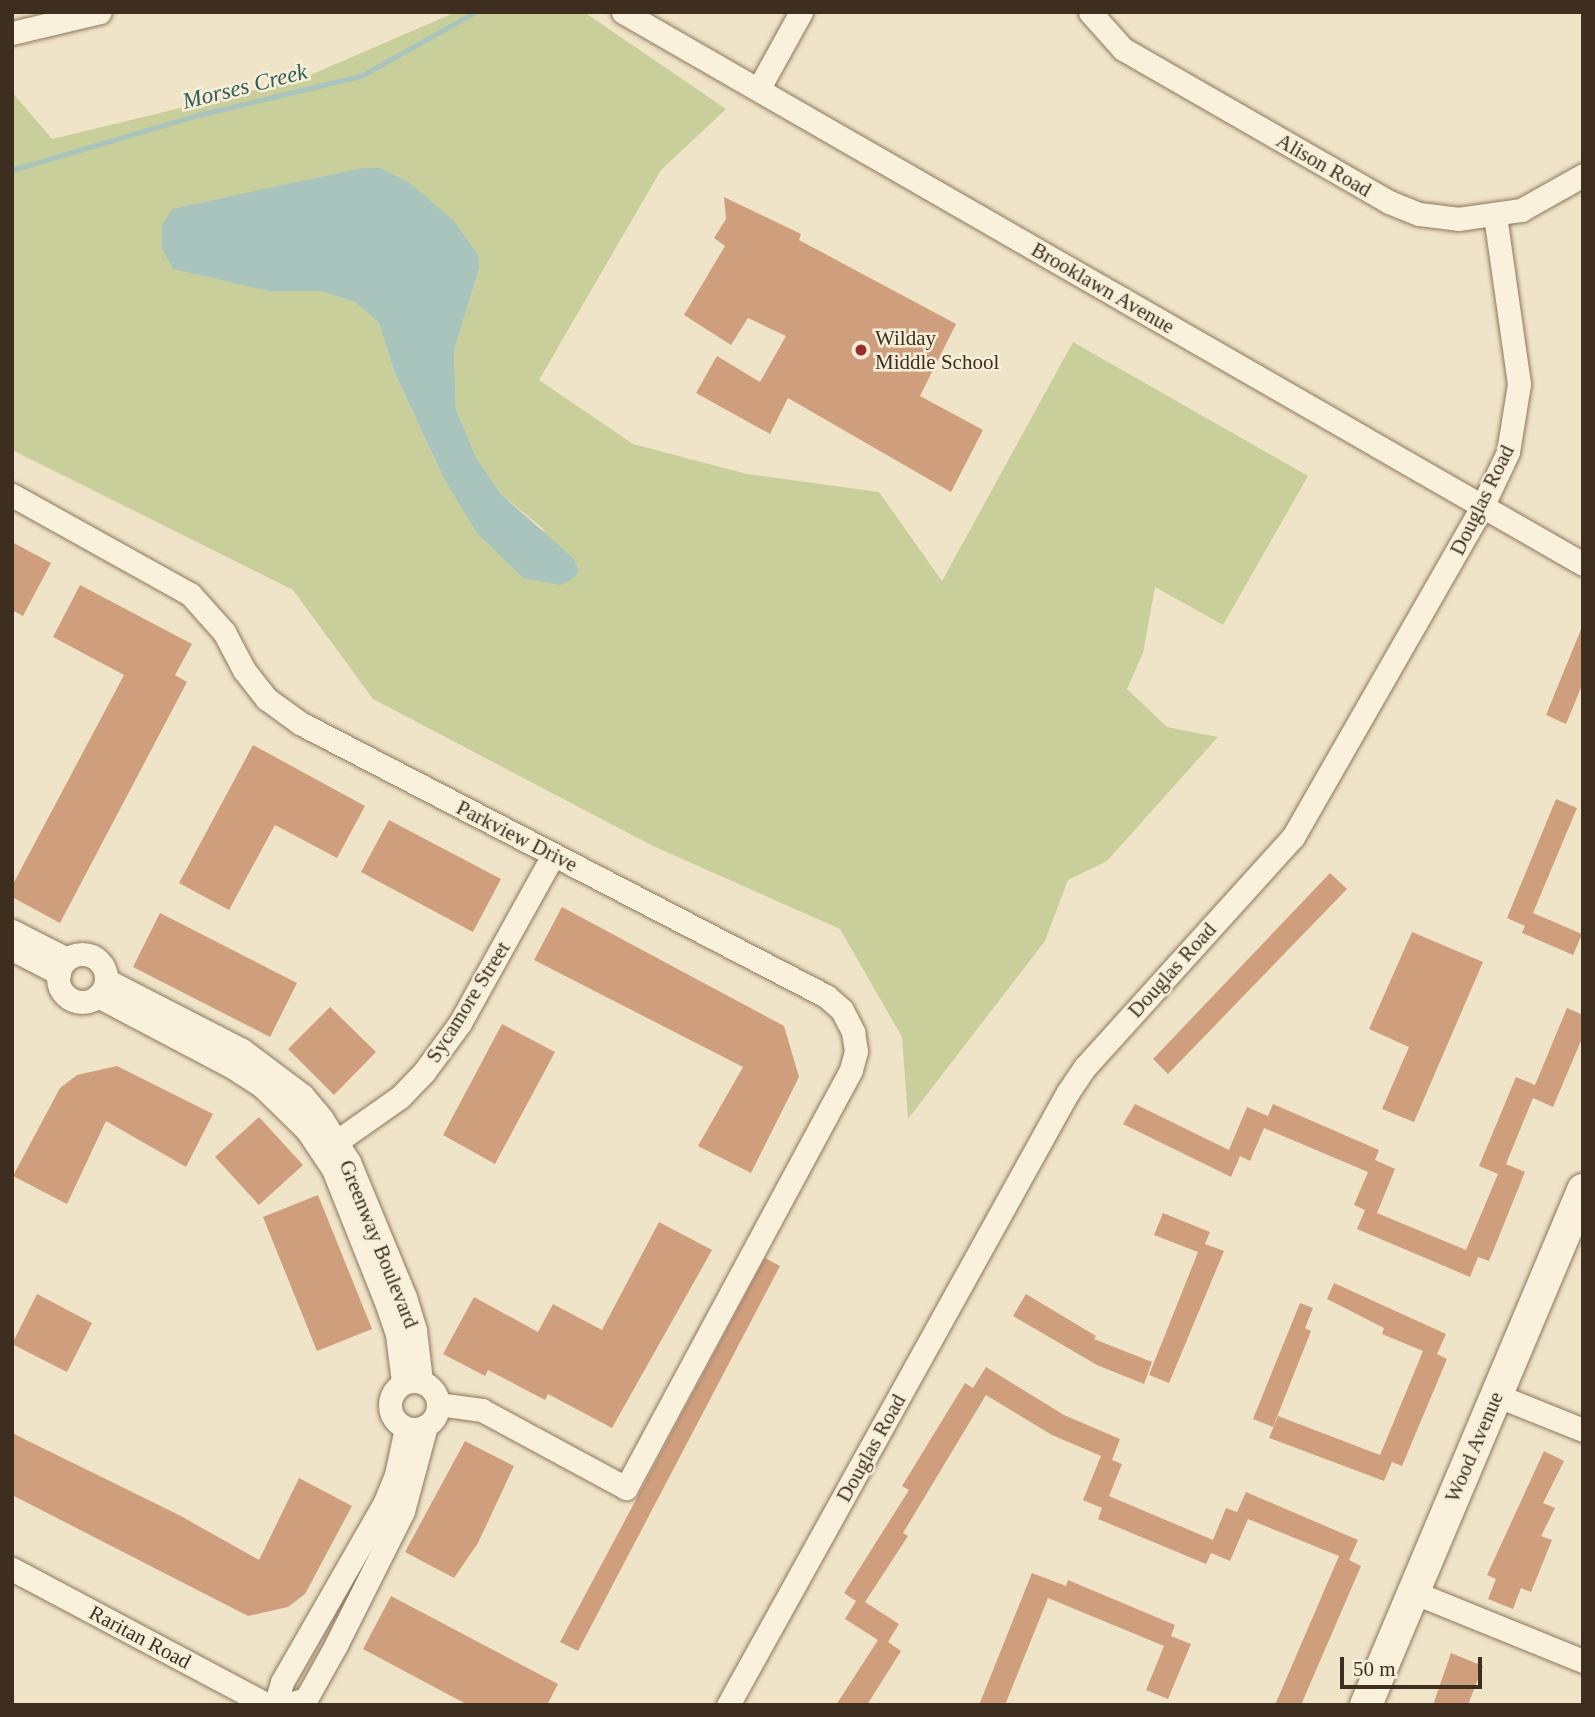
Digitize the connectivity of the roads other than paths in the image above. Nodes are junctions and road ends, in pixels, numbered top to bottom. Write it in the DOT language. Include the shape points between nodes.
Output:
graph roads {
  1 [pos="100,12"];
  2 [pos="623,12"];
  3 [pos="801,12"];
  4 [pos="1090,12"];
  5 [pos="12,33"];
  6 [pos="758,88"];
  7 [pos="1583,176"];
  8 [pos="1495,215"];
  9 [pos="12,495"];
  10 [pos="1482,508"];
  11 [pos="1583,564"];
  12 [pos="553,855"];
  13 [pos="12,931"];
  14 [pos="12,949"];
  15 [pos="63,966"];
  16 [pos="102,988"];
  17 [pos="330,1146"];
  18 [pos="1582,1194"];
  19 [pos="412,1382"];
  20 [pos="1496,1395"];
  21 [pos="439,1404"];
  22 [pos="416,1427"];
  23 [pos="1583,1430"];
  24 [pos="12,1569"];
  25 [pos="1413,1592"];
  26 [pos="323,1609"];
  27 [pos="345,1621"];
  28 [pos="1583,1661"];
  29 [pos="268,1705"];
  30 [pos="275,1705"];
  31 [pos="285,1705"];
  32 [pos="727,1705"];
  33 [pos="1366,1705"];
  1 -- 5 [label="street"];
  2 -- 6 [label="street, Brooklawn Avenue"];
  3 -- 6 [label="street"];
  4 -- 8 [label="street, Alison Road" via="1123,49 1389,202 1419,214 1458,219"];
  6 -- 10 [label="street, Brooklawn Avenue"];
  7 -- 8 [label="street, Alison Road" via="1551,197"];
  8 -- 10 [label="street, Douglas Road" via="1519,384 1508,452"];
  9 -- 12 [label="street, Parkview Drive" via="190,594 224,632 244,670 267,699 300,723"];
  10 -- 11 [label="street, Brooklawn Avenue"];
  10 -- 32 [label="street, Douglas Road" via="1293,837 1085,1067 1068,1092"];
  12 -- 17 [label="street, Sycamore Street" via="487,978 441,1051 400,1097"];
  12 -- 21 [label="street, Parkview Drive" via="826,996 842,1010 856,1051 851,1070 626,1488 482,1410"];
  13 -- 15 [label="street"];
  14 -- 15 [label="street"];
  15 -- 16 [label="street" via="82,954 93,957 102,965"];
  15 -- 16 [label="street" via="60,988 71,999 85,1002"];
  16 -- 17 [label="street, Greenway Boulevard" via="242,1050 277,1073 302,1095"];
  17 -- 19 [label="street, Greenway Boulevard" via="405,1297 415,1329"];
  18 -- 20 [label="main road, Wood Avenue"];
  19 -- 21 [label="street" via="434,1390"];
  19 -- 22 [label="street" via="393,1393 390,1408 395,1420"];
  20 -- 23 [label="street"];
  20 -- 25 [label="main road, Wood Avenue"];
  21 -- 22 [label="street"];
  22 -- 26 [label="street" via="385,1502"];
  22 -- 27 [label="street" via="403,1511"];
  24 -- 29 [label="street, Raritan Road"];
  25 -- 28 [label="street"];
  25 -- 33 [label="main road, Wood Avenue"];
  26 -- 27 [label="street"];
  26 -- 30 [label="street" via="282,1682"];
  27 -- 31 [label="street" via="306,1699"];
}
